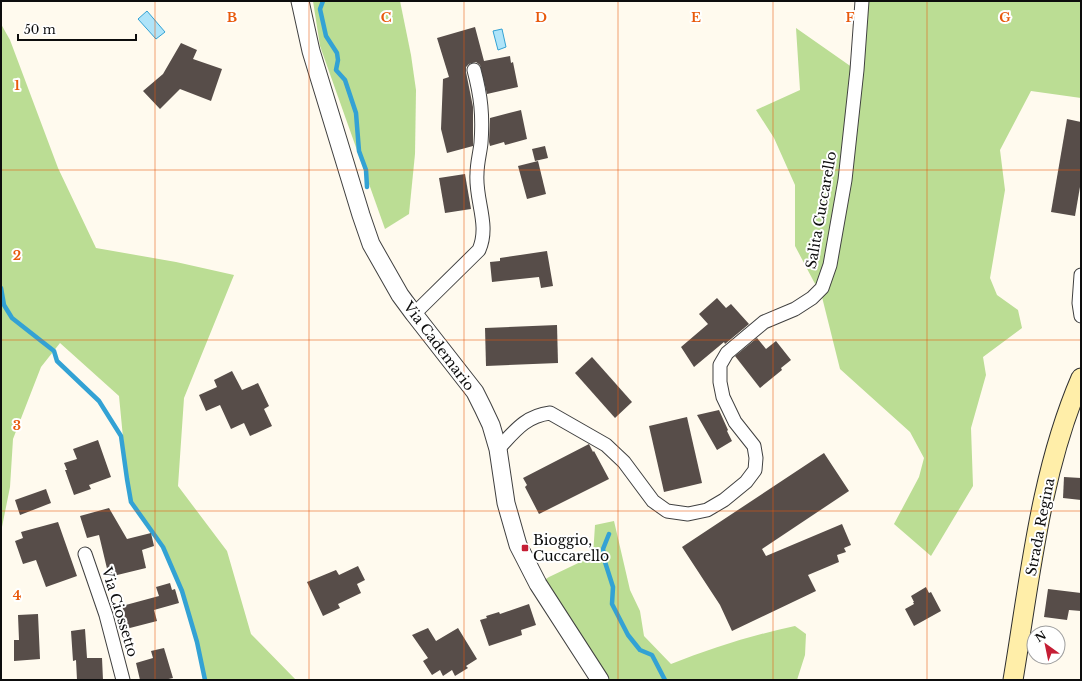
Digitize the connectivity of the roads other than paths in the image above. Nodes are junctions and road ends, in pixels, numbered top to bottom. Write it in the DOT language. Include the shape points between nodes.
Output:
graph roads {
  1 [pos="300,1"];
  2 [pos="862,1"];
  3 [pos="474,70"];
  4 [pos="1081,275"];
  5 [pos="414,314"];
  6 [pos="1081,316"];
  7 [pos="1081,378"];
  8 [pos="498,448"];
  9 [pos="85,554"];
  10 [pos="123,680"];
  11 [pos="600,680"];
  12 [pos="1013,680"];
  1 -- 5 [label="street, Via Cademario" via="311,51 367,232 382,265"];
  2 -- 8 [label="street, Salita Cuccarello" via="845,180 830,265 822,288 795,310 764,322 727,353 720,365 723,397 734,422 754,446 755,470 746,482 707,510 688,514 667,511 653,501 624,462 606,445 550,413 524,421"];
  3 -- 5 [label="street" via="482,111 481,144 476,174 483,225 482,242 479,250"];
  4 -- 6 [label="street"];
  5 -- 8 [label="street, Via Cademario" via="474,392 491,425"];
  7 -- 12 [label="main road, Strada Regina" via="1062,428 1051,470 1037,536"];
  8 -- 11 [label="street, Via Cademario" via="506,503 518,545 538,584"];
  9 -- 10 [label="street, Via Ciossetto" via="106,615"];
}
